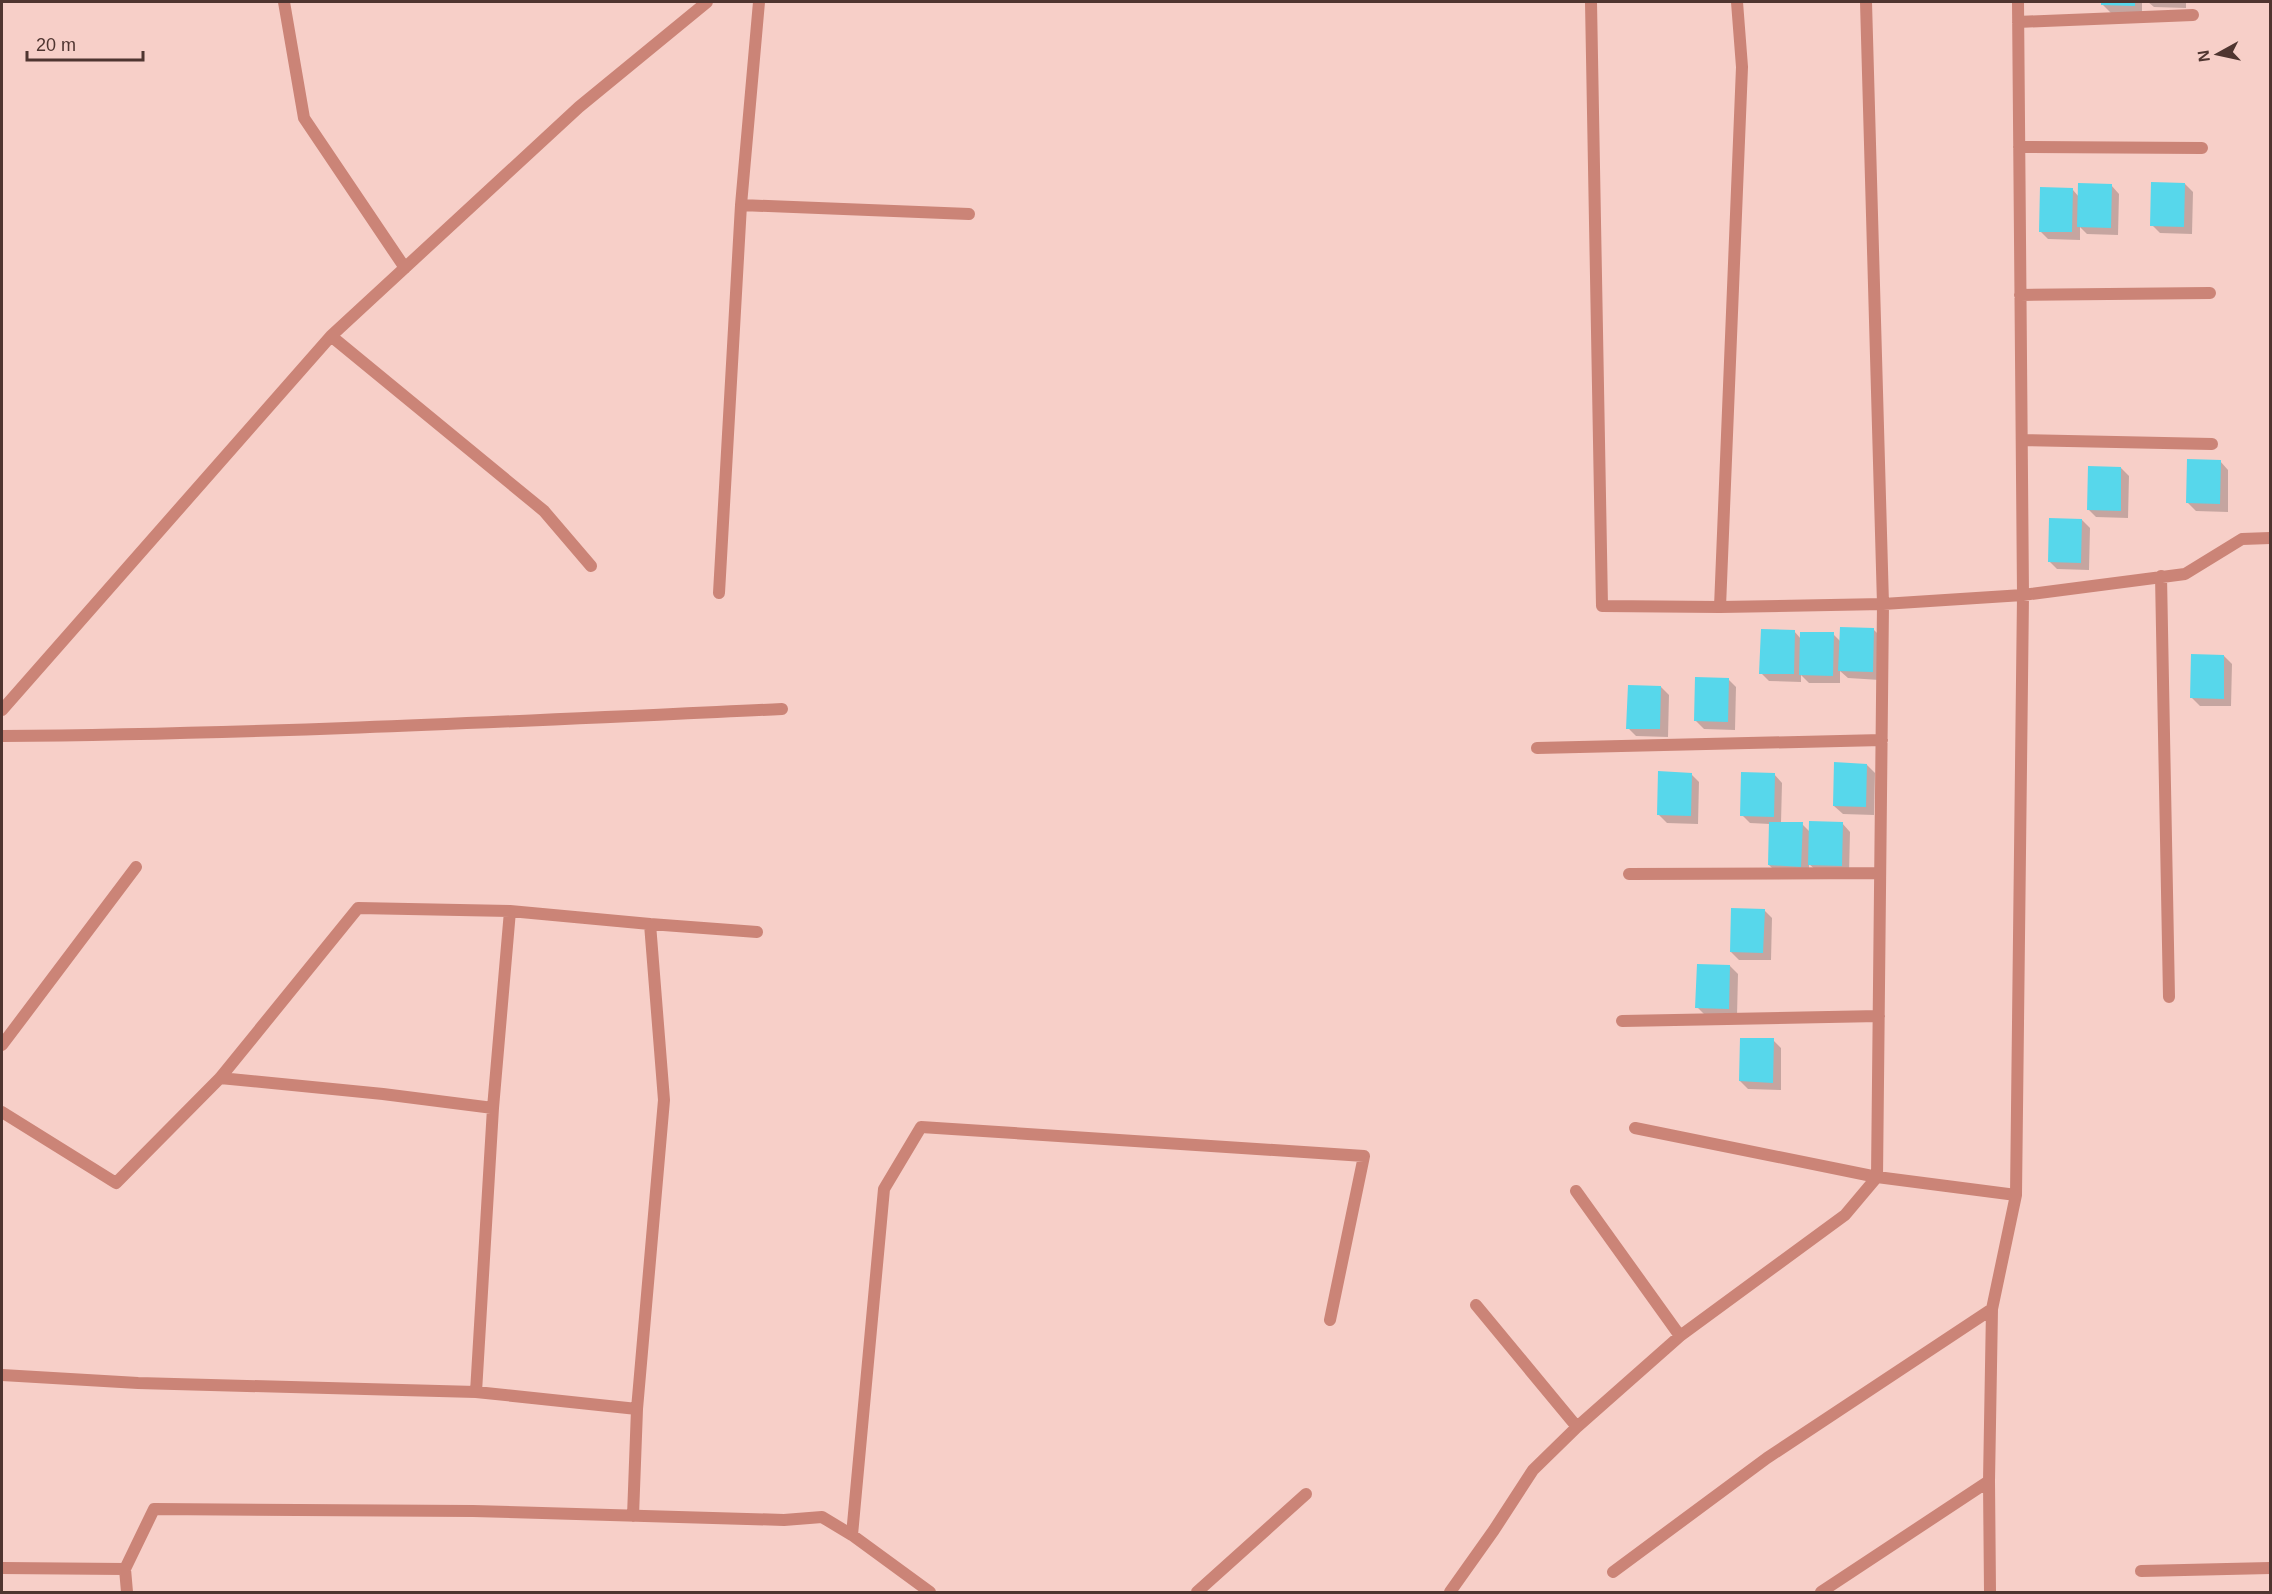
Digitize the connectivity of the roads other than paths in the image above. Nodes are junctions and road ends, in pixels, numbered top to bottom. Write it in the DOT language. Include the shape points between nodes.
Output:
graph roads {
  1 [pos="284,2"];
  2 [pos="707,2"];
  3 [pos="759,2"];
  4 [pos="1591,2"];
  5 [pos="1737,2"];
  6 [pos="1866,2"];
  7 [pos="2018,2"];
  8 [pos="2193,15"];
  9 [pos="2018,22"];
  10 [pos="2019,147"];
  11 [pos="2202,148"];
  12 [pos="741,205"];
  13 [pos="969,214"];
  14 [pos="405,268"];
  15 [pos="2210,293"];
  16 [pos="2020,295"];
  17 [pos="331,336"];
  18 [pos="2022,440"];
  19 [pos="2212,444"];
  20 [pos="2271,538"];
  21 [pos="591,566"];
  22 [pos="2161,576"];
  23 [pos="719,593"];
  24 [pos="2023,595"];
  25 [pos="1883,604"];
  26 [pos="1720,607"];
  27 [pos="782,709"];
  28 [pos="2,710"];
  29 [pos="2,736"];
  30 [pos="1881,740"];
  31 [pos="1538,748"];
  32 [pos="136,867"];
  33 [pos="1880,873"];
  34 [pos="1629,874"];
  35 [pos="510,911"];
  36 [pos="650,924"];
  37 [pos="757,932"];
  38 [pos="2169,997"];
  39 [pos="1878,1016"];
  40 [pos="1622,1021"];
  41 [pos="2,1045"];
  42 [pos="220,1078"];
  43 [pos="493,1108"];
  44 [pos="2,1112"];
  45 [pos="1635,1128"];
  46 [pos="1877,1177"];
  47 [pos="1576,1191"];
  48 [pos="2016,1195"];
  49 [pos="1476,1305"];
  50 [pos="1992,1309"];
  51 [pos="1330,1320"];
  52 [pos="1680,1336"];
  53 [pos="2,1375"];
  54 [pos="476,1392"];
  55 [pos="637,1408"];
  56 [pos="1577,1427"];
  57 [pos="1989,1482"];
  58 [pos="1306,1494"];
  59 [pos="633,1516"];
  60 [pos="852,1535"];
  61 [pos="2,1568"];
  62 [pos="2271,1568"];
  63 [pos="125,1569"];
  64 [pos="2141,1571"];
  65 [pos="1613,1572"];
  66 [pos="126,1593"];
  67 [pos="930,1593"];
  68 [pos="1197,1593"];
  69 [pos="1450,1593"];
  70 [pos="1821,1593"];
  71 [pos="1990,1593"];
  1 -- 14 [label="street" via="304,118"];
  2 -- 14 [label="street" via="579,107"];
  3 -- 12 [label="street"];
  4 -- 26 [label="street" via="1602,606"];
  5 -- 26 [label="street" via="1742,67"];
  6 -- 25 [label="street"];
  7 -- 9 [label="street"];
  8 -- 9 [label="street"];
  9 -- 10 [label="street"];
  10 -- 11 [label="street"];
  10 -- 16 [label="street"];
  12 -- 13 [label="street"];
  12 -- 23 [label="street"];
  14 -- 17 [label="street"];
  15 -- 16 [label="street"];
  16 -- 18 [label="street"];
  17 -- 21 [label="street" via="544,511"];
  17 -- 28 [label="street"];
  18 -- 19 [label="street"];
  18 -- 24 [label="street"];
  20 -- 22 [label="street" via="2242,539 2185,574"];
  22 -- 24 [label="street"];
  22 -- 38 [label="street"];
  24 -- 25 [label="street"];
  24 -- 48 [label="street"];
  25 -- 26 [label="street"];
  25 -- 30 [label="street"];
  27 -- 29 [label="street" via="348,728"];
  30 -- 31 [label="street"];
  30 -- 33 [label="street"];
  32 -- 41 [label="street"];
  33 -- 34 [label="street"];
  33 -- 39 [label="street"];
  35 -- 36 [label="street"];
  35 -- 42 [label="street" via="358,908"];
  35 -- 43 [label="street"];
  36 -- 37 [label="street"];
  36 -- 55 [label="street" via="664,1100"];
  39 -- 40 [label="street"];
  39 -- 46 [label="street"];
  42 -- 43 [label="street"];
  42 -- 44 [label="street" via="116,1183"];
  43 -- 54 [label="street"];
  45 -- 46 [label="street"];
  46 -- 48 [label="street"];
  46 -- 52 [label="street" via="1845,1215"];
  47 -- 52 [label="street"];
  48 -- 50 [label="street"];
  49 -- 56 [label="street"];
  50 -- 57 [label="street"];
  50 -- 65 [label="street" via="1767,1458"];
  51 -- 60 [label="street" via="1364,1156 921,1127 884,1189"];
  52 -- 56 [label="street"];
  53 -- 54 [label="street" via="138,1383"];
  54 -- 55 [label="street"];
  55 -- 59 [label="street"];
  56 -- 69 [label="street" via="1533,1470"];
  57 -- 70 [label="street"];
  57 -- 71 [label="street"];
  58 -- 68 [label="street"];
  59 -- 60 [label="street" via="784,1520 822,1517"];
  59 -- 63 [label="street" via="154,1509"];
  60 -- 67 [label="street"];
  61 -- 63 [label="street"];
  62 -- 64 [label="street"];
  63 -- 66 [label="street"];
}
